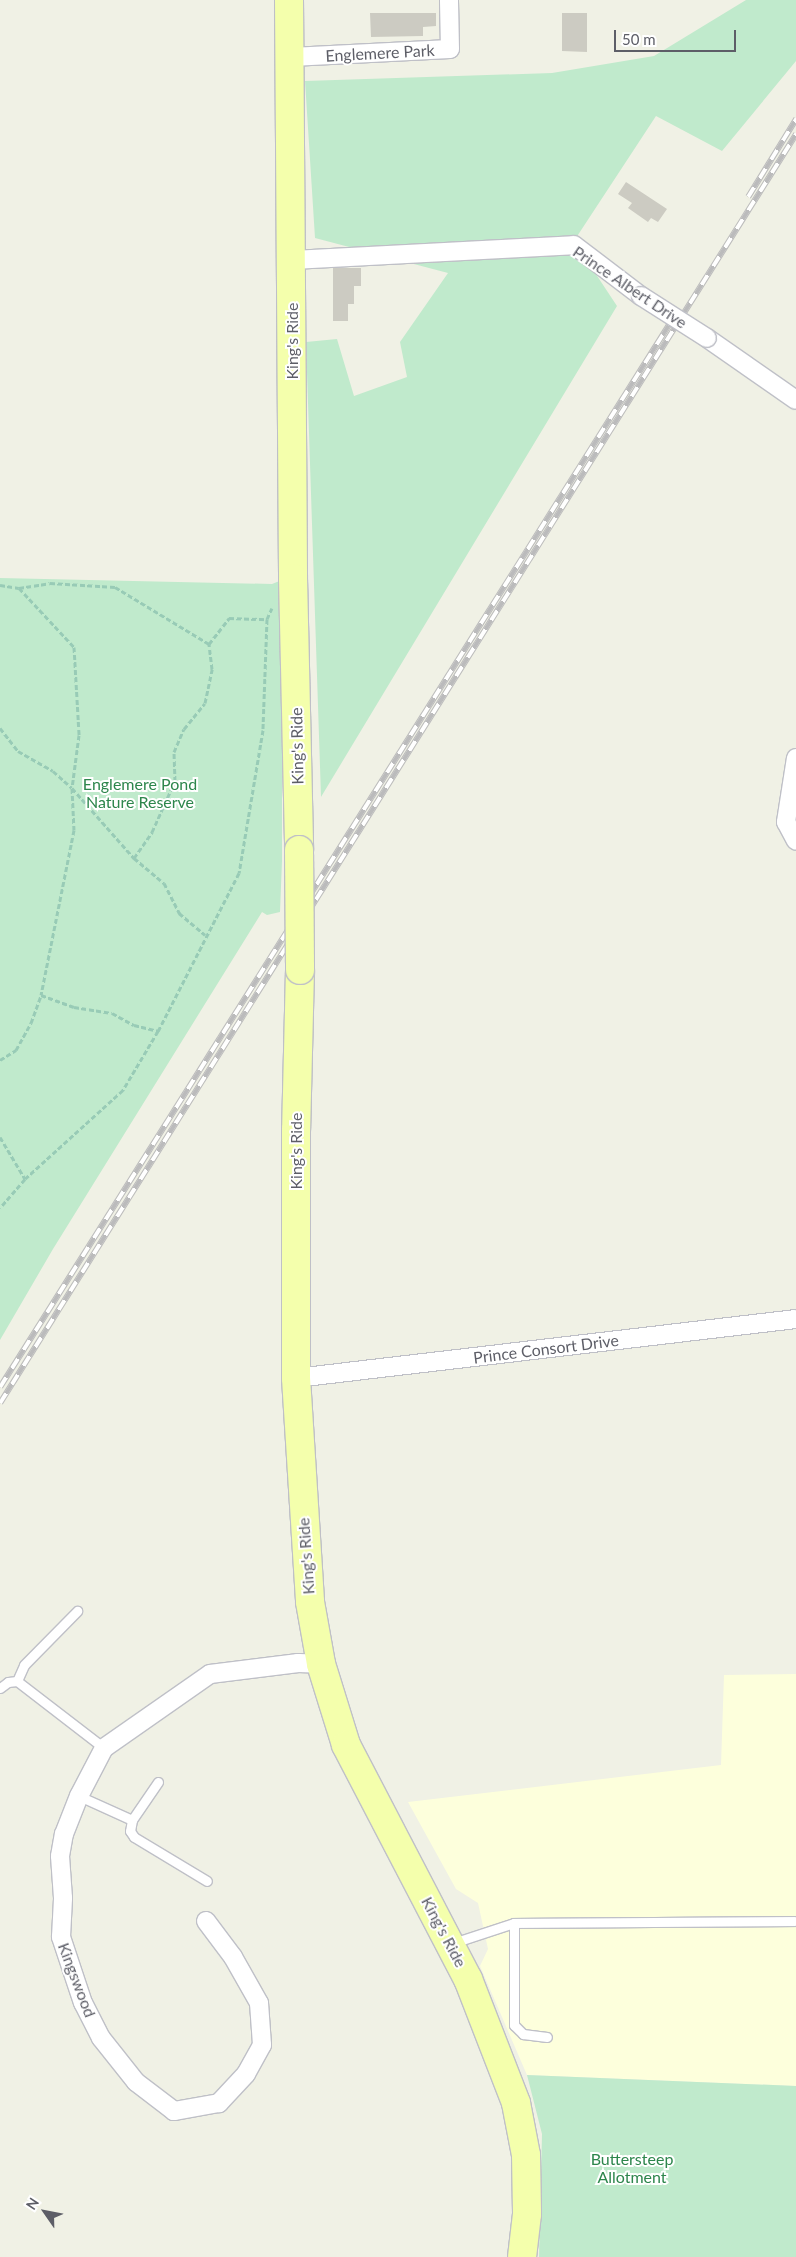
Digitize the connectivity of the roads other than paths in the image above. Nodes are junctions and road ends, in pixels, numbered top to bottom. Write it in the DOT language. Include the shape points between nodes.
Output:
graph roads {
  1 [pos="289,0"];
  2 [pos="449,0"];
  3 [pos="290,57"];
  4 [pos="292,260"];
  5 [pos="796,400"];
  6 [pos="796,758"];
  7 [pos="796,840"];
  8 [pos="796,1319"];
  9 [pos="296,1378"];
  10 [pos="78,1611"];
  11 [pos="321,1664"];
  12 [pos="18,1680"];
  13 [pos="0,1688"];
  14 [pos="104,1748"];
  15 [pos="158,1782"];
  16 [pos="79,1796"];
  17 [pos="132,1820"];
  18 [pos="207,1881"];
  19 [pos="206,1921"];
  20 [pos="794,1921"];
  21 [pos="514,1923"];
  22 [pos="450,1944"];
  23 [pos="547,2037"];
  24 [pos="522,2257"];
  1 -- 3 [label="main road, King's Ride"];
  2 -- 3 [label="street, Englemere Park" via="450,50"];
  3 -- 4 [label="main road, King's Ride"];
  4 -- 5 [label="street, Prince Albert Drive, bridge" via="574,245 641,296"];
  4 -- 9 [label="main road, King's Ride, bridge" via="300,970"];
  6 -- 7 [label="street" via="786,822"];
  8 -- 9 [label="street, Prince Consort Drive"];
  9 -- 11 [label="main road, King's Ride" via="310,1602"];
  10 -- 12 [label="lane" via="24,1664"];
  11 -- 14 [label="street, Kingswood" via="298,1663 210,1674"];
  11 -- 22 [label="main road, King's Ride" via="346,1745"];
  12 -- 13 [label="lane"];
  12 -- 14 [label="lane"];
  14 -- 16 [label="street, Kingswood"];
  15 -- 17 [label="lane"];
  16 -- 17 [label="lane"];
  16 -- 19 [label="street, Kingswood" via="64,1834 60,1856 61,1938 66,1961 101,2038 136,2082 174,2111 219,2103 246,2074 262,2045 260,2003"];
  17 -- 18 [label="lane" via="130,1831 134,1837"];
  20 -- 21 [label="lane"];
  21 -- 22 [label="lane"];
  21 -- 23 [label="lane" via="514,2026 523,2034"];
  22 -- 24 [label="main road, King's Ride" via="494,2040 516,2103 526,2155 527,2214"];
}
